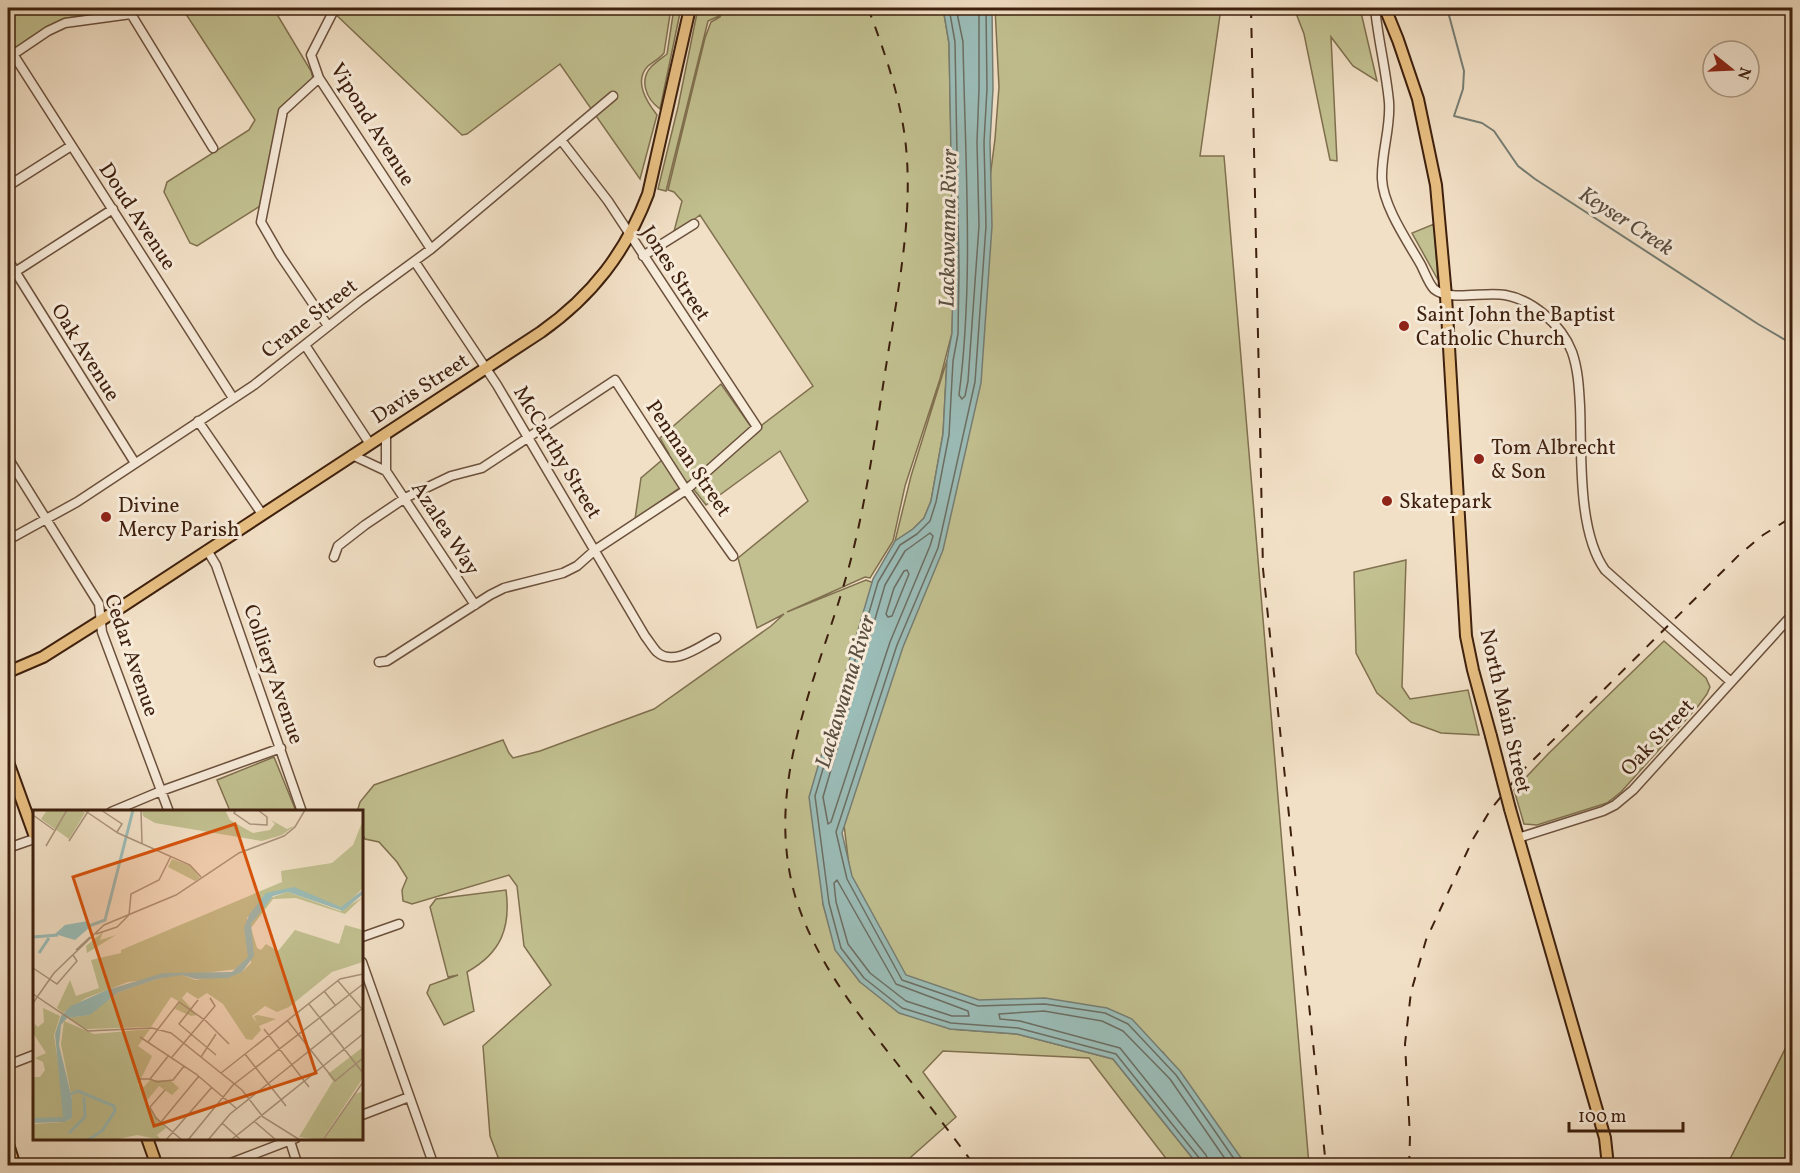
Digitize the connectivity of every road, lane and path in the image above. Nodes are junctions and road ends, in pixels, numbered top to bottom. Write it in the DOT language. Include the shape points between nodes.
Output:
graph roads {
  1 [pos="690,8"];
  2 [pos="1375,8"];
  3 [pos="1385,8"];
  4 [pos="333,10"];
  5 [pos="10,56"];
  6 [pos="319,78"];
  7 [pos="613,96"];
  8 [pos="561,140"];
  9 [pos="71,146"];
  10 [pos="213,148"];
  11 [pos="8,186"];
  12 [pos="113,209"];
  13 [pos="694,224"];
  14 [pos="630,236"];
  15 [pos="431,249"];
  16 [pos="643,256"];
  17 [pos="8,260"];
  18 [pos="415,262"];
  19 [pos="15,272"];
  20 [pos="1446,296"];
  21 [pos="328,326"];
  22 [pos="305,345"];
  23 [pos="486,368"];
  24 [pos="233,398"];
  25 [pos="198,422"];
  26 [pos="386,433"];
  27 [pos="529,438"];
  28 [pos="370,444"];
  29 [pos="352,455"];
  30 [pos="8,458"];
  31 [pos="135,463"];
  32 [pos="386,471"];
  33 [pos="686,490"];
  34 [pos="405,498"];
  35 [pos="262,514"];
  36 [pos="46,519"];
  37 [pos="8,540"];
  38 [pos="207,550"];
  39 [pos="596,550"];
  40 [pos="734,556"];
  41 [pos="334,557"];
  42 [pos="475,605"];
  43 [pos="1792,615"];
  44 [pos="100,621"];
  45 [pos="716,638"];
  46 [pos="379,662"];
  47 [pos="8,672"];
  48 [pos="1731,682"];
  49 [pos="281,748"];
  50 [pos="8,762"];
  51 [pos="161,791"];
  52 [pos="116,810"];
  53 [pos="168,810"];
  54 [pos="301,810"];
  55 [pos="33,831"];
  56 [pos="1518,838"];
  57 [pos="33,839"];
  58 [pos="8,848"];
  59 [pos="399,924"];
  60 [pos="363,937"];
  61 [pos="363,965"];
  62 [pos="33,1055"];
  63 [pos="8,1065"];
  64 [pos="409,1097"];
  65 [pos="363,1115"];
  66 [pos="148,1140"];
  67 [pos="288,1140"];
  68 [pos="291,1140"];
  69 [pos="8,1144"];
  70 [pos="15,1166"];
  71 [pos="157,1166"];
  72 [pos="223,1166"];
  73 [pos="298,1166"];
  74 [pos="434,1166"];
  75 [pos="1608,1166"];
  1 -- 14 [label="main road, Davis Street" via="653,175"];
  2 -- 20 [label="street" via="1389,102 1382,183 1395,218 1433,288"];
  3 -- 20 [label="main road, North Main Street" via="1418,99 1436,185"];
  4 -- 6 [label="street, Vipond Avenue" via="311,55"];
  5 -- 9 [label="street, Doud Avenue"];
  5 -- 10 [label="street" via="65,23 131,14"];
  6 -- 15 [label="street, Vipond Avenue"];
  6 -- 21 [label="street" via="283,111 261,222"];
  7 -- 8 [label="street, Crane Street"];
  8 -- 14 [label="street, Jones Street"];
  8 -- 15 [label="street, Crane Street"];
  9 -- 11 [label="street"];
  9 -- 12 [label="street, Doud Avenue"];
  12 -- 19 [label="street"];
  12 -- 24 [label="street, Doud Avenue"];
  13 -- 16 [label="street"];
  14 -- 16 [label="street, Jones Street"];
  14 -- 23 [label="main road, Davis Street" via="606,274 575,306"];
  15 -- 18 [label="street, Crane Street"];
  16 -- 33 [label="street, Jones Street" via="757,427"];
  17 -- 19 [label="street, Oak Avenue"];
  18 -- 21 [label="street, Crane Street"];
  18 -- 23 [label="street, McCarthy Street"];
  19 -- 31 [label="street, Oak Avenue"];
  20 -- 48 [label="street" via="1505,295 1520,300 1547,316 1566,339 1578,378 1585,511 1597,558 1605,570"];
  20 -- 56 [label="main road, North Main Street, bridge" via="1466,636"];
  21 -- 22 [label="street, Crane Street"];
  22 -- 24 [label="street, Crane Street"];
  22 -- 28 [label="street"];
  23 -- 26 [label="main road, Davis Street"];
  23 -- 27 [label="street, McCarthy Street"];
  24 -- 25 [label="street, Crane Street"];
  25 -- 31 [label="street, Crane Street"];
  25 -- 35 [label="street"];
  26 -- 28 [label="main road, Davis Street"];
  26 -- 32 [label="street, Azalea Way"];
  27 -- 33 [label="street, Penman Street" via="615,380"];
  27 -- 34 [label="street" via="483,468 451,476"];
  27 -- 39 [label="street, McCarthy Street"];
  28 -- 29 [label="main road, Davis Street"];
  29 -- 32 [label="street, Azalea Way"];
  29 -- 35 [label="main road, Davis Street"];
  30 -- 36 [label="street, Cedar Avenue"];
  31 -- 36 [label="street, Crane Street"];
  32 -- 34 [label="street, Azalea Way"];
  33 -- 39 [label="street"];
  33 -- 40 [label="street, Penman Street"];
  34 -- 41 [label="street" via="338,546"];
  34 -- 42 [label="street, Azalea Way"];
  35 -- 38 [label="main road, Davis Street"];
  36 -- 37 [label="street, Crane Street"];
  36 -- 44 [label="street, Cedar Avenue" via="99,604"];
  38 -- 44 [label="main road, Davis Street"];
  38 -- 49 [label="street, Colliery Avenue" via="216,565"];
  39 -- 42 [label="street" via="563,573 504,588"];
  39 -- 45 [label="street, McCarthy Street" via="657,651 670,658 679,657"];
  42 -- 46 [label="street" via="387,662"];
  43 -- 48 [label="street, Oak Street"];
  44 -- 47 [label="main road, Davis Street" via="43,657"];
  44 -- 51 [label="street, Cedar Avenue"];
  48 -- 56 [label="street, Oak Street" via="1615,805"];
  49 -- 51 [label="street"];
  49 -- 54 [label="street, Colliery Avenue"];
  50 -- 55 [label="main road"];
  51 -- 52 [label="street"];
  51 -- 53 [label="street, Cedar Avenue"];
  56 -- 75 [label="main road, North Main Street" via="1605,1138"];
  57 -- 58 [label="street"];
  59 -- 60 [label="street"];
  61 -- 64 [label="street"];
  62 -- 63 [label="street"];
  64 -- 65 [label="street"];
  64 -- 74 [label="street"];
  66 -- 71 [label="main road"];
  67 -- 72 [label="street"];
  68 -- 73 [label="street"];
  69 -- 70 [label="main road"];
}
